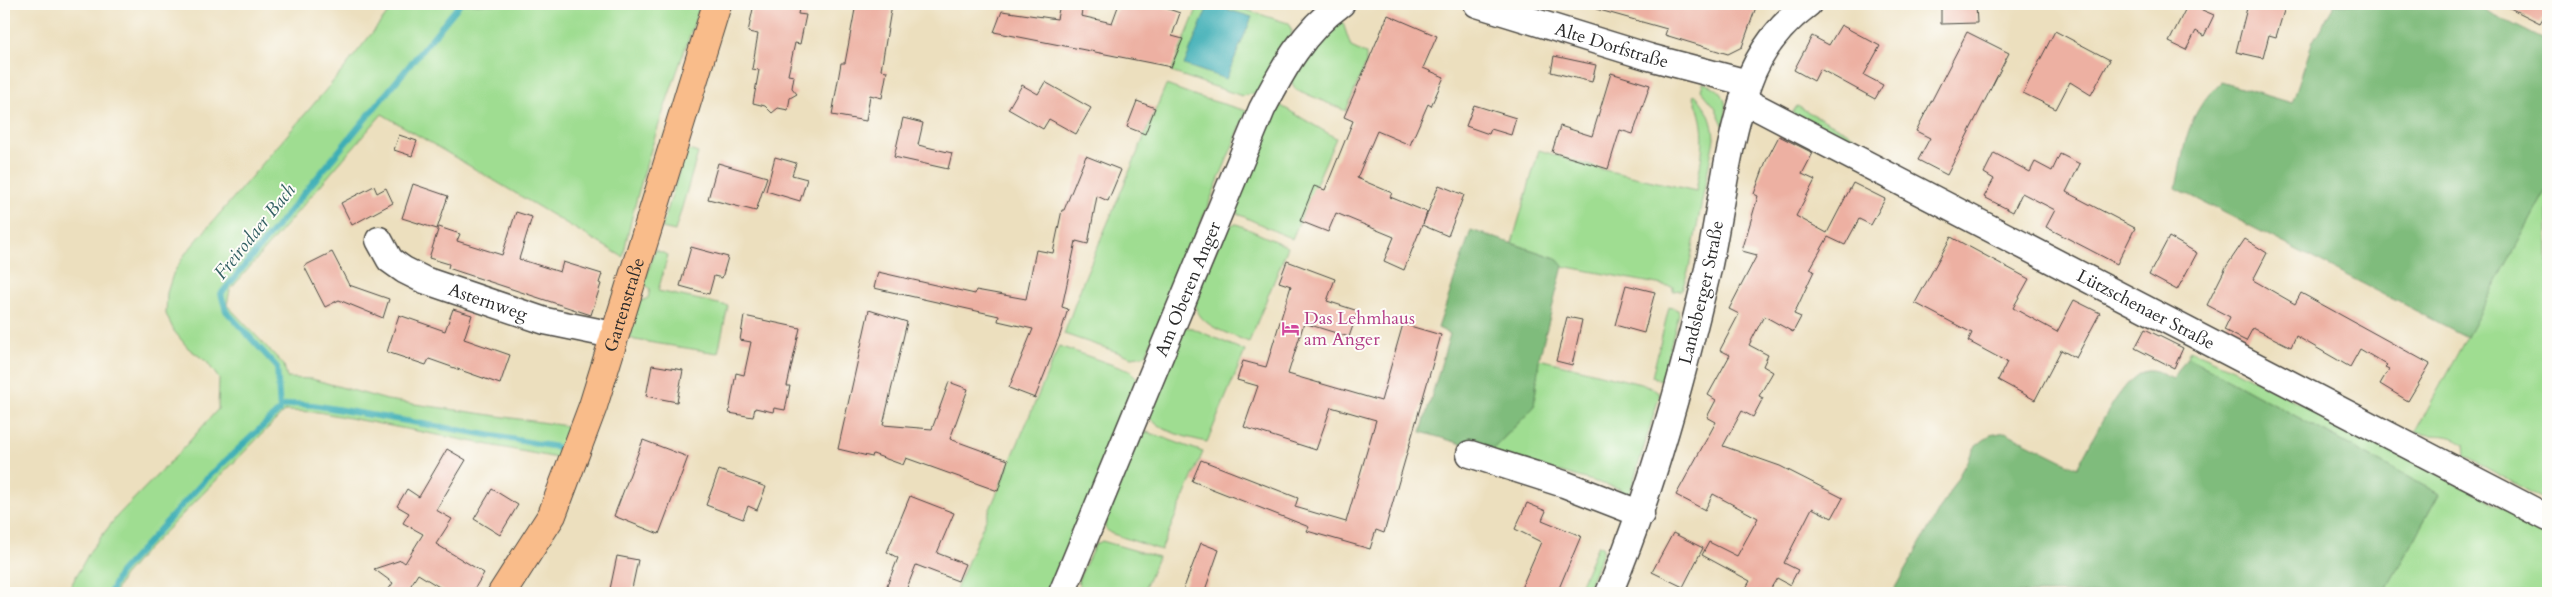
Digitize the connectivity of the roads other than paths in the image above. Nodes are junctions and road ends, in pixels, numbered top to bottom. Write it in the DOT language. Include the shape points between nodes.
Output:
graph roads {
  1 [pos="717,4"];
  2 [pos="1341,4"];
  3 [pos="1477,4"];
  4 [pos="1808,4"];
  5 [pos="1746,91"];
  6 [pos="379,240"];
  7 [pos="614,335"];
  8 [pos="1470,454"];
  9 [pos="1640,514"];
  10 [pos="2548,518"];
  11 [pos="502,593"];
  12 [pos="1062,593"];
  13 [pos="1609,593"];
  1 -- 7 [label="main road, Gartenstraße"];
  2 -- 12 [label="street, Am Oberen Anger" via="1302,40 1262,109"];
  3 -- 5 [label="street, Alte Dorfstraße" via="1649,57"];
  4 -- 5 [label="street, Landsberger Straße" via="1777,32 1762,54"];
  5 -- 9 [label="street, Landsberger Straße" via="1703,288 1664,441"];
  5 -- 10 [label="street, Lützschenaer Straße"];
  6 -- 7 [label="street, Asternweg" via="390,260 424,280 545,322"];
  7 -- 11 [label="main road, Gartenstraße" via="552,515"];
  8 -- 9 [label="street" via="1564,484"];
  9 -- 13 [label="street, Landsberger Straße"];
}
